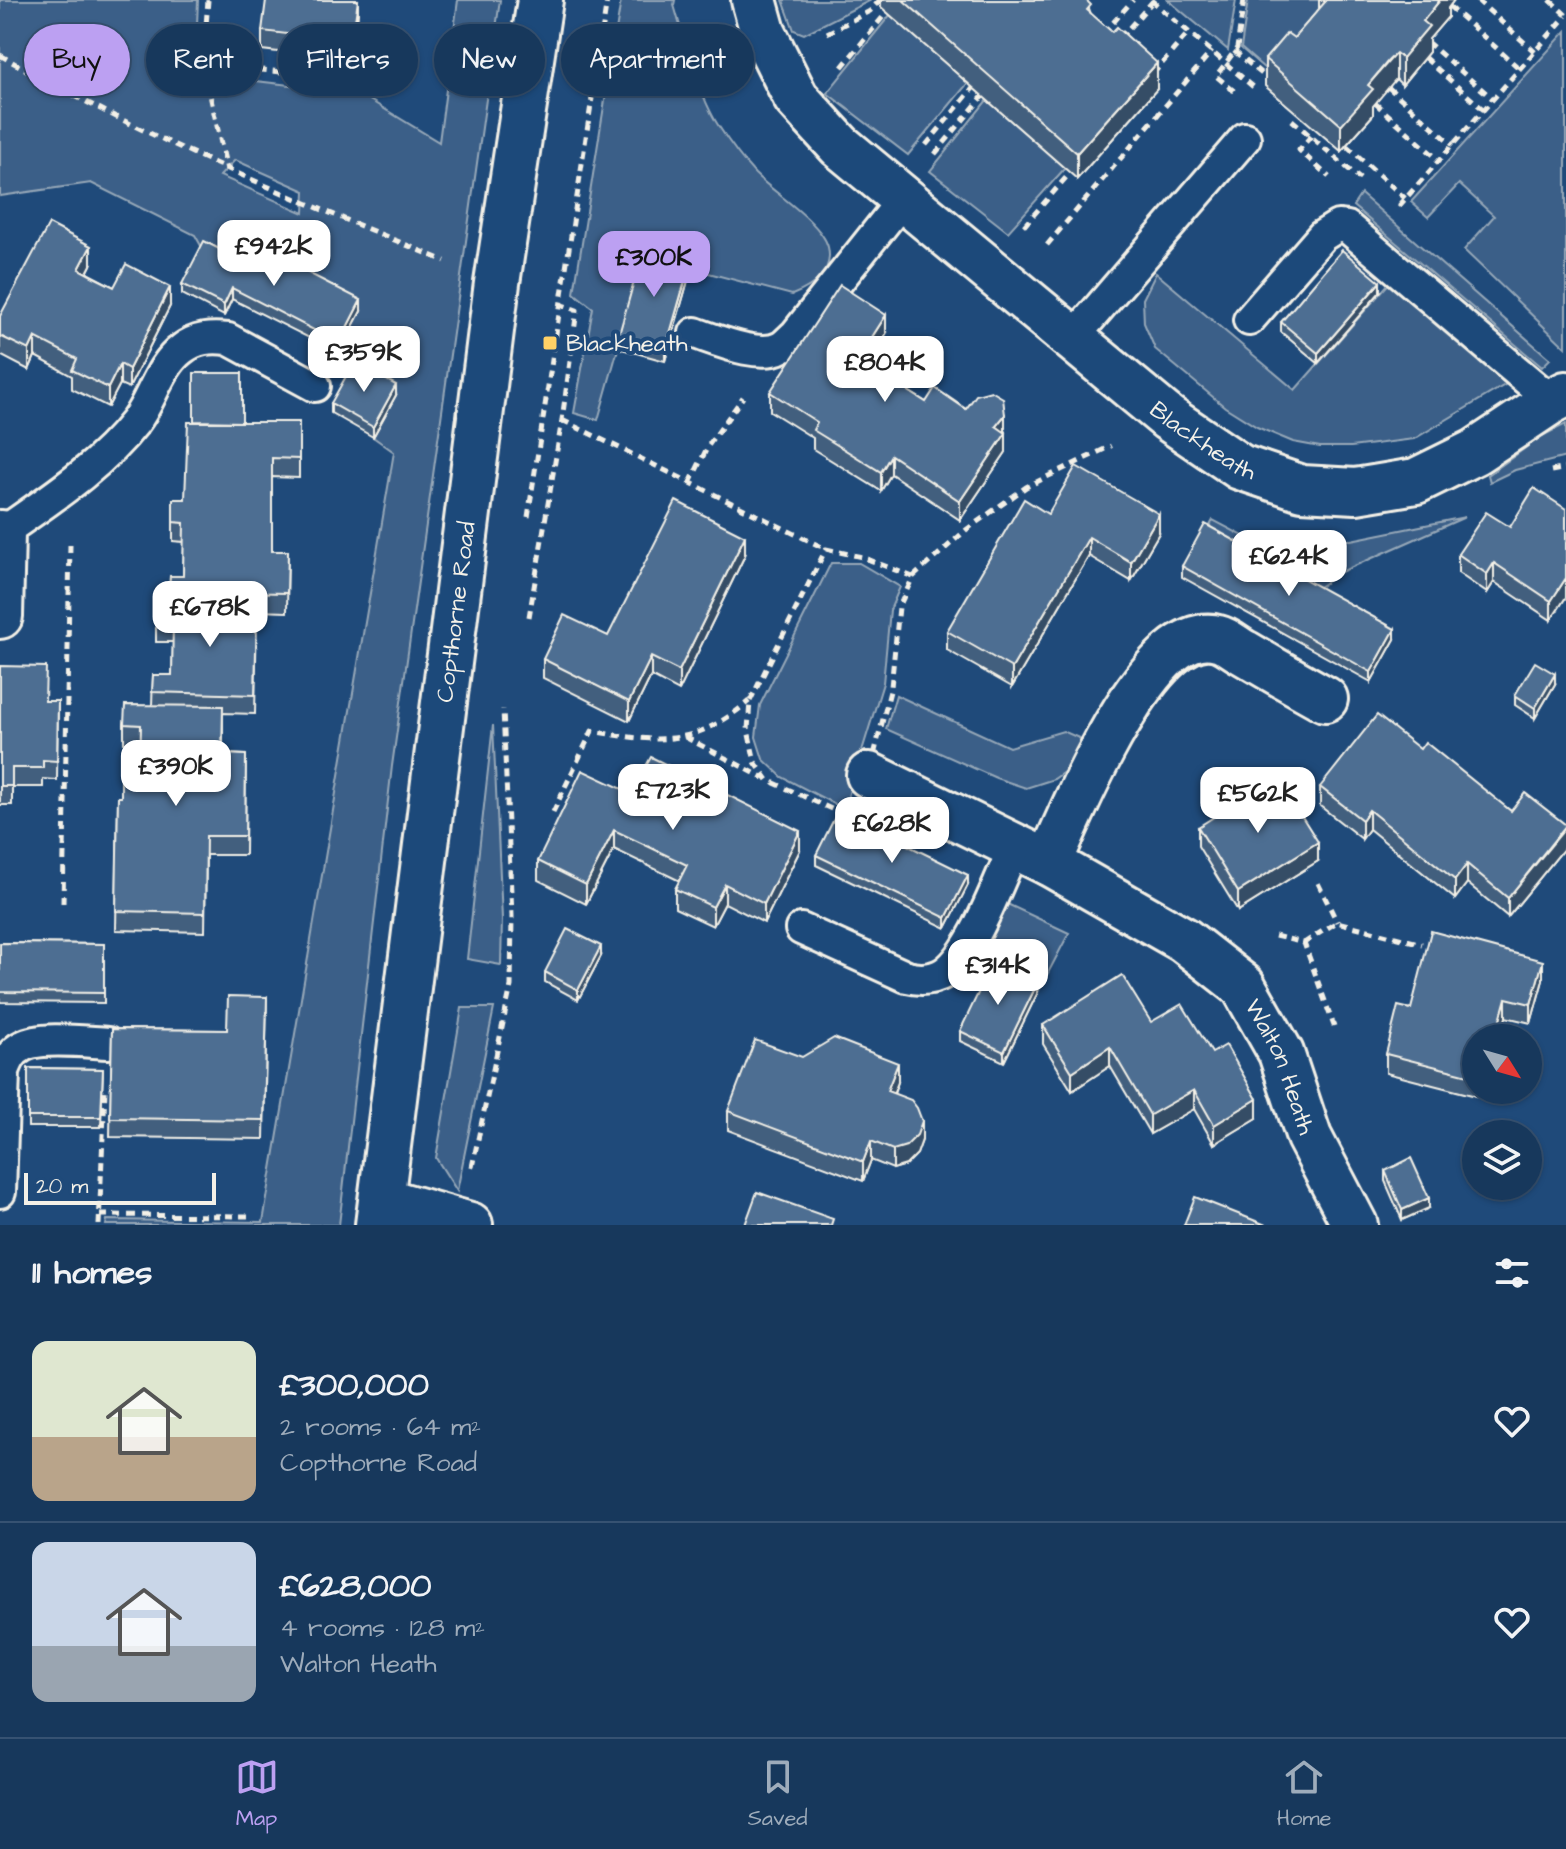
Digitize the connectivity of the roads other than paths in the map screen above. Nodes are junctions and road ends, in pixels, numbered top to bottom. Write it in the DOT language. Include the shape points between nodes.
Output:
graph roads {
  1 [pos="540,0"];
  2 [pos="754,0"];
  3 [pos="1245,138"];
  4 [pos="898,194"];
  5 [pos="1249,320"];
  6 [pos="695,333"];
  7 [pos="1073,338"];
  8 [pos="315,386"];
  9 [pos="1559,398"];
  10 [pos="1,533"];
  11 [pos="0,616"];
  12 [pos="1325,699"];
  13 [pos="869,775"];
  14 [pos="1032,854"];
  15 [pos="801,929"];
  16 [pos="108,1043"];
  17 [pos="0,1192"];
  18 [pos="380,1213"];
  19 [pos="465,1223"];
  20 [pos="1355,1225"];
  1 -- 18 [label="street, Copthorne Road" via="497,283"];
  2 -- 4 [label="street, Blackheath" via="763,32 796,98 840,146"];
  3 -- 7 [label="lane"];
  4 -- 6 [label="lane" via="780,348 745,349"];
  4 -- 7 [label="street, Blackheath"];
  5 -- 9 [label="lane" via="1322,236 1347,227"];
  7 -- 9 [label="street, Blackheath" via="1168,418 1240,467 1302,488 1356,491 1416,481 1475,452"];
  8 -- 10 [label="lane" via="228,339 199,339 173,356 138,419 112,449"];
  10 -- 11 [label="street"];
  12 -- 14 [label="street" via="1217,637 1192,640 1142,682"];
  13 -- 14 [label="street, Walton Heath"];
  14 -- 15 [label="lane" via="943,974 922,980 907,977"];
  14 -- 20 [label="street, Walton Heath" via="1184,940 1243,986 1281,1053 1309,1137"];
  16 -- 17 [label="lane" via="34,1042 10,1056 4,1071"];
  18 -- 19 [label="street"];
}
